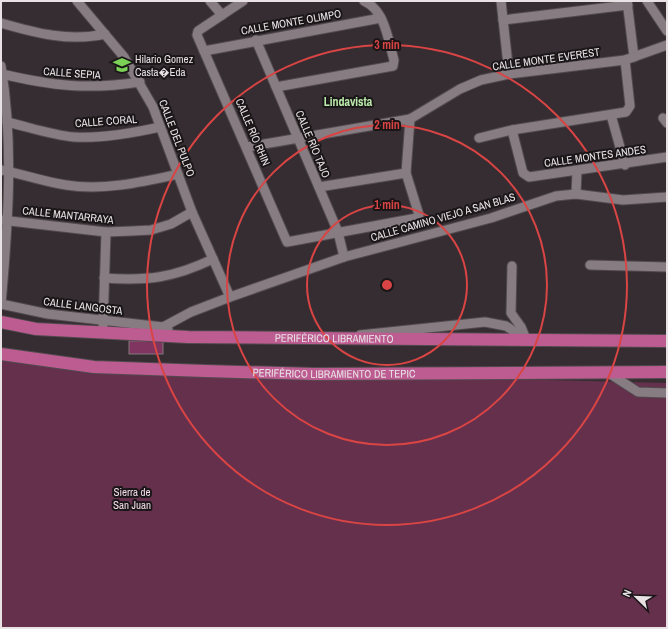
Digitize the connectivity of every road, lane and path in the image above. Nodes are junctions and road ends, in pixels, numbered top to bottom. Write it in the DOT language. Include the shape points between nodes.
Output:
graph roads {
  1 [pos="77,1"];
  2 [pos="210,1"];
  3 [pos="243,1"];
  4 [pos="364,1"];
  5 [pos="501,1"];
  6 [pos="647,1"];
  7 [pos="628,3"];
  8 [pos="222,15"];
  9 [pos="381,18"];
  10 [pos="503,20"];
  11 [pos="1,23"];
  12 [pos="667,31"];
  13 [pos="105,34"];
  14 [pos="256,40"];
  15 [pos="667,45"];
  16 [pos="204,51"];
  17 [pos="629,59"];
  18 [pos="2,70"];
  19 [pos="509,74"];
  20 [pos="140,82"];
  21 [pos="276,87"];
  22 [pos="611,115"];
  23 [pos="410,119"];
  24 [pos="5,127"];
  25 [pos="160,127"];
  26 [pos="512,130"];
  27 [pos="297,138"];
  28 [pos="479,138"];
  29 [pos="247,147"];
  30 [pos="667,158"];
  31 [pos="625,165"];
  32 [pos="5,171"];
  33 [pos="576,171"];
  34 [pos="406,173"];
  35 [pos="178,174"];
  36 [pos="319,187"];
  37 [pos="576,194"];
  38 [pos="667,197"];
  39 [pos="192,212"];
  40 [pos="5,220"];
  41 [pos="106,232"];
  42 [pos="338,232"];
  43 [pos="344,257"];
  44 [pos="213,259"];
  45 [pos="590,265"];
  46 [pos="512,266"];
  47 [pos="667,267"];
  48 [pos="104,278"];
  49 [pos="230,297"];
  50 [pos="1,304"];
  51 [pos="1,322"];
  52 [pos="103,327"];
  53 [pos="163,327"];
  54 [pos="188,337"];
  55 [pos="347,338"];
  56 [pos="526,339"];
  57 [pos="667,342"];
  58 [pos="1,354"];
  59 [pos="605,372"];
  60 [pos="667,372"];
  61 [pos="667,393"];
  1 -- 13 [label="street, CALLE DEL PULPO"];
  2 -- 8 [label="street"];
  3 -- 8 [label="street"];
  4 -- 9 [label="street" via="372,5"];
  5 -- 10 [label="street"];
  6 -- 12 [label="street"];
  7 -- 10 [label="street"];
  7 -- 17 [label="street"];
  8 -- 16 [label="street, CALLE RÍO RHIN" via="198,31 197,35"];
  9 -- 14 [label="street, CALLE MONTE OLIMPO"];
  9 -- 21 [label="street" via="393,66"];
  10 -- 19 [label="street"];
  11 -- 13 [label="street" via="68,38"];
  13 -- 20 [label="street, CALLE DEL PULPO"];
  14 -- 16 [label="street, CALLE MONTE OLIMPO"];
  14 -- 21 [label="street, CALLE RÍO TAJO"];
  15 -- 17 [label="street, CALLE MONTE EVEREST"];
  16 -- 29 [label="street, CALLE RÍO RHIN"];
  17 -- 19 [label="street, CALLE MONTE EVEREST"];
  17 -- 22 [label="street" via="630,106 626,112"];
  18 -- 20 [label="street, CALLE SEPIA" via="41,83 71,87 108,87"];
  18 -- 24 [label="street"];
  19 -- 23 [label="street, CALLE MONTE EVEREST" via="481,80 460,89"];
  20 -- 25 [label="street, CALLE DEL PULPO"];
  21 -- 27 [label="street, CALLE RÍO TAJO"];
  22 -- 26 [label="street"];
  22 -- 31 [label="street"];
  23 -- 27 [label="street, CALLE MONTE EVEREST"];
  23 -- 34 [label="street"];
  24 -- 25 [label="street, CALLE CORAL" via="74,137 135,132"];
  24 -- 32 [label="street"];
  25 -- 35 [label="street, CALLE DEL PULPO"];
  26 -- 28 [label="street"];
  26 -- 33 [label="street, CALLE MONTES ANDES" via="526,176"];
  27 -- 29 [label="street, CALLE MONTE EVEREST"];
  27 -- 36 [label="street, CALLE RÍO TAJO"];
  29 -- 42 [label="street, CALLE RÍO RHIN" via="287,242"];
  30 -- 31 [label="street, CALLE MONTES ANDES"];
  31 -- 33 [label="street, CALLE MONTES ANDES"];
  32 -- 35 [label="street" via="68,186 121,185"];
  32 -- 40 [label="street"];
  33 -- 37 [label="street"];
  34 -- 36 [label="street"];
  34 -- 42 [label="street" via="418,218"];
  35 -- 39 [label="street, CALLE DEL PULPO"];
  36 -- 42 [label="street, CALLE RÍO TAJO"];
  37 -- 38 [label="street, CALLE CAMINO VIEJO A SAN BLAS" via="623,200"];
  37 -- 43 [label="street, CALLE CAMINO VIEJO A SAN BLAS" via="556,196 491,218"];
  39 -- 41 [label="street, CALLE MANTARRAYA" via="171,224 151,230"];
  39 -- 44 [label="street, CALLE DEL PULPO"];
  40 -- 41 [label="street, CALLE MANTARRAYA"];
  40 -- 50 [label="street"];
  41 -- 48 [label="street"];
  42 -- 43 [label="street, CALLE RÍO TAJO"];
  43 -- 49 [label="street, CALLE CAMINO VIEJO A SAN BLAS"];
  44 -- 48 [label="street" via="167,277 138,280"];
  44 -- 49 [label="street, CALLE DEL PULPO"];
  45 -- 47 [label="street"];
  46 -- 56 [label="street" via="511,313"];
  48 -- 52 [label="street"];
  49 -- 53 [label="street" via="191,312"];
  50 -- 52 [label="street, CALLE LANGOSTA"];
  51 -- 52 [label="highway, PERIFÉRICO LIBRAMIENTO" via="36,329"];
  52 -- 53 [label="street, CALLE LANGOSTA"];
  52 -- 54 [label="highway, PERIFÉRICO LIBRAMIENTO"];
  53 -- 54 [label="street, CALLE LANGOSTA"];
  54 -- 55 [label="highway, PERIFÉRICO LIBRAMIENTO"];
  55 -- 56 [label="highway, PERIFÉRICO LIBRAMIENTO"];
  55 -- 56 [label="street" via="370,333 485,322 506,326"];
  56 -- 57 [label="highway, PERIFÉRICO LIBRAMIENTO"];
  58 -- 59 [label="highway, PERIFÉRICO LIBRAMIENTO DE TEPIC" via="94,367 205,371 315,374"];
  59 -- 60 [label="highway, PERIFÉRICO LIBRAMIENTO DE TEPIC"];
  59 -- 61 [label="street" via="638,392"];
}
